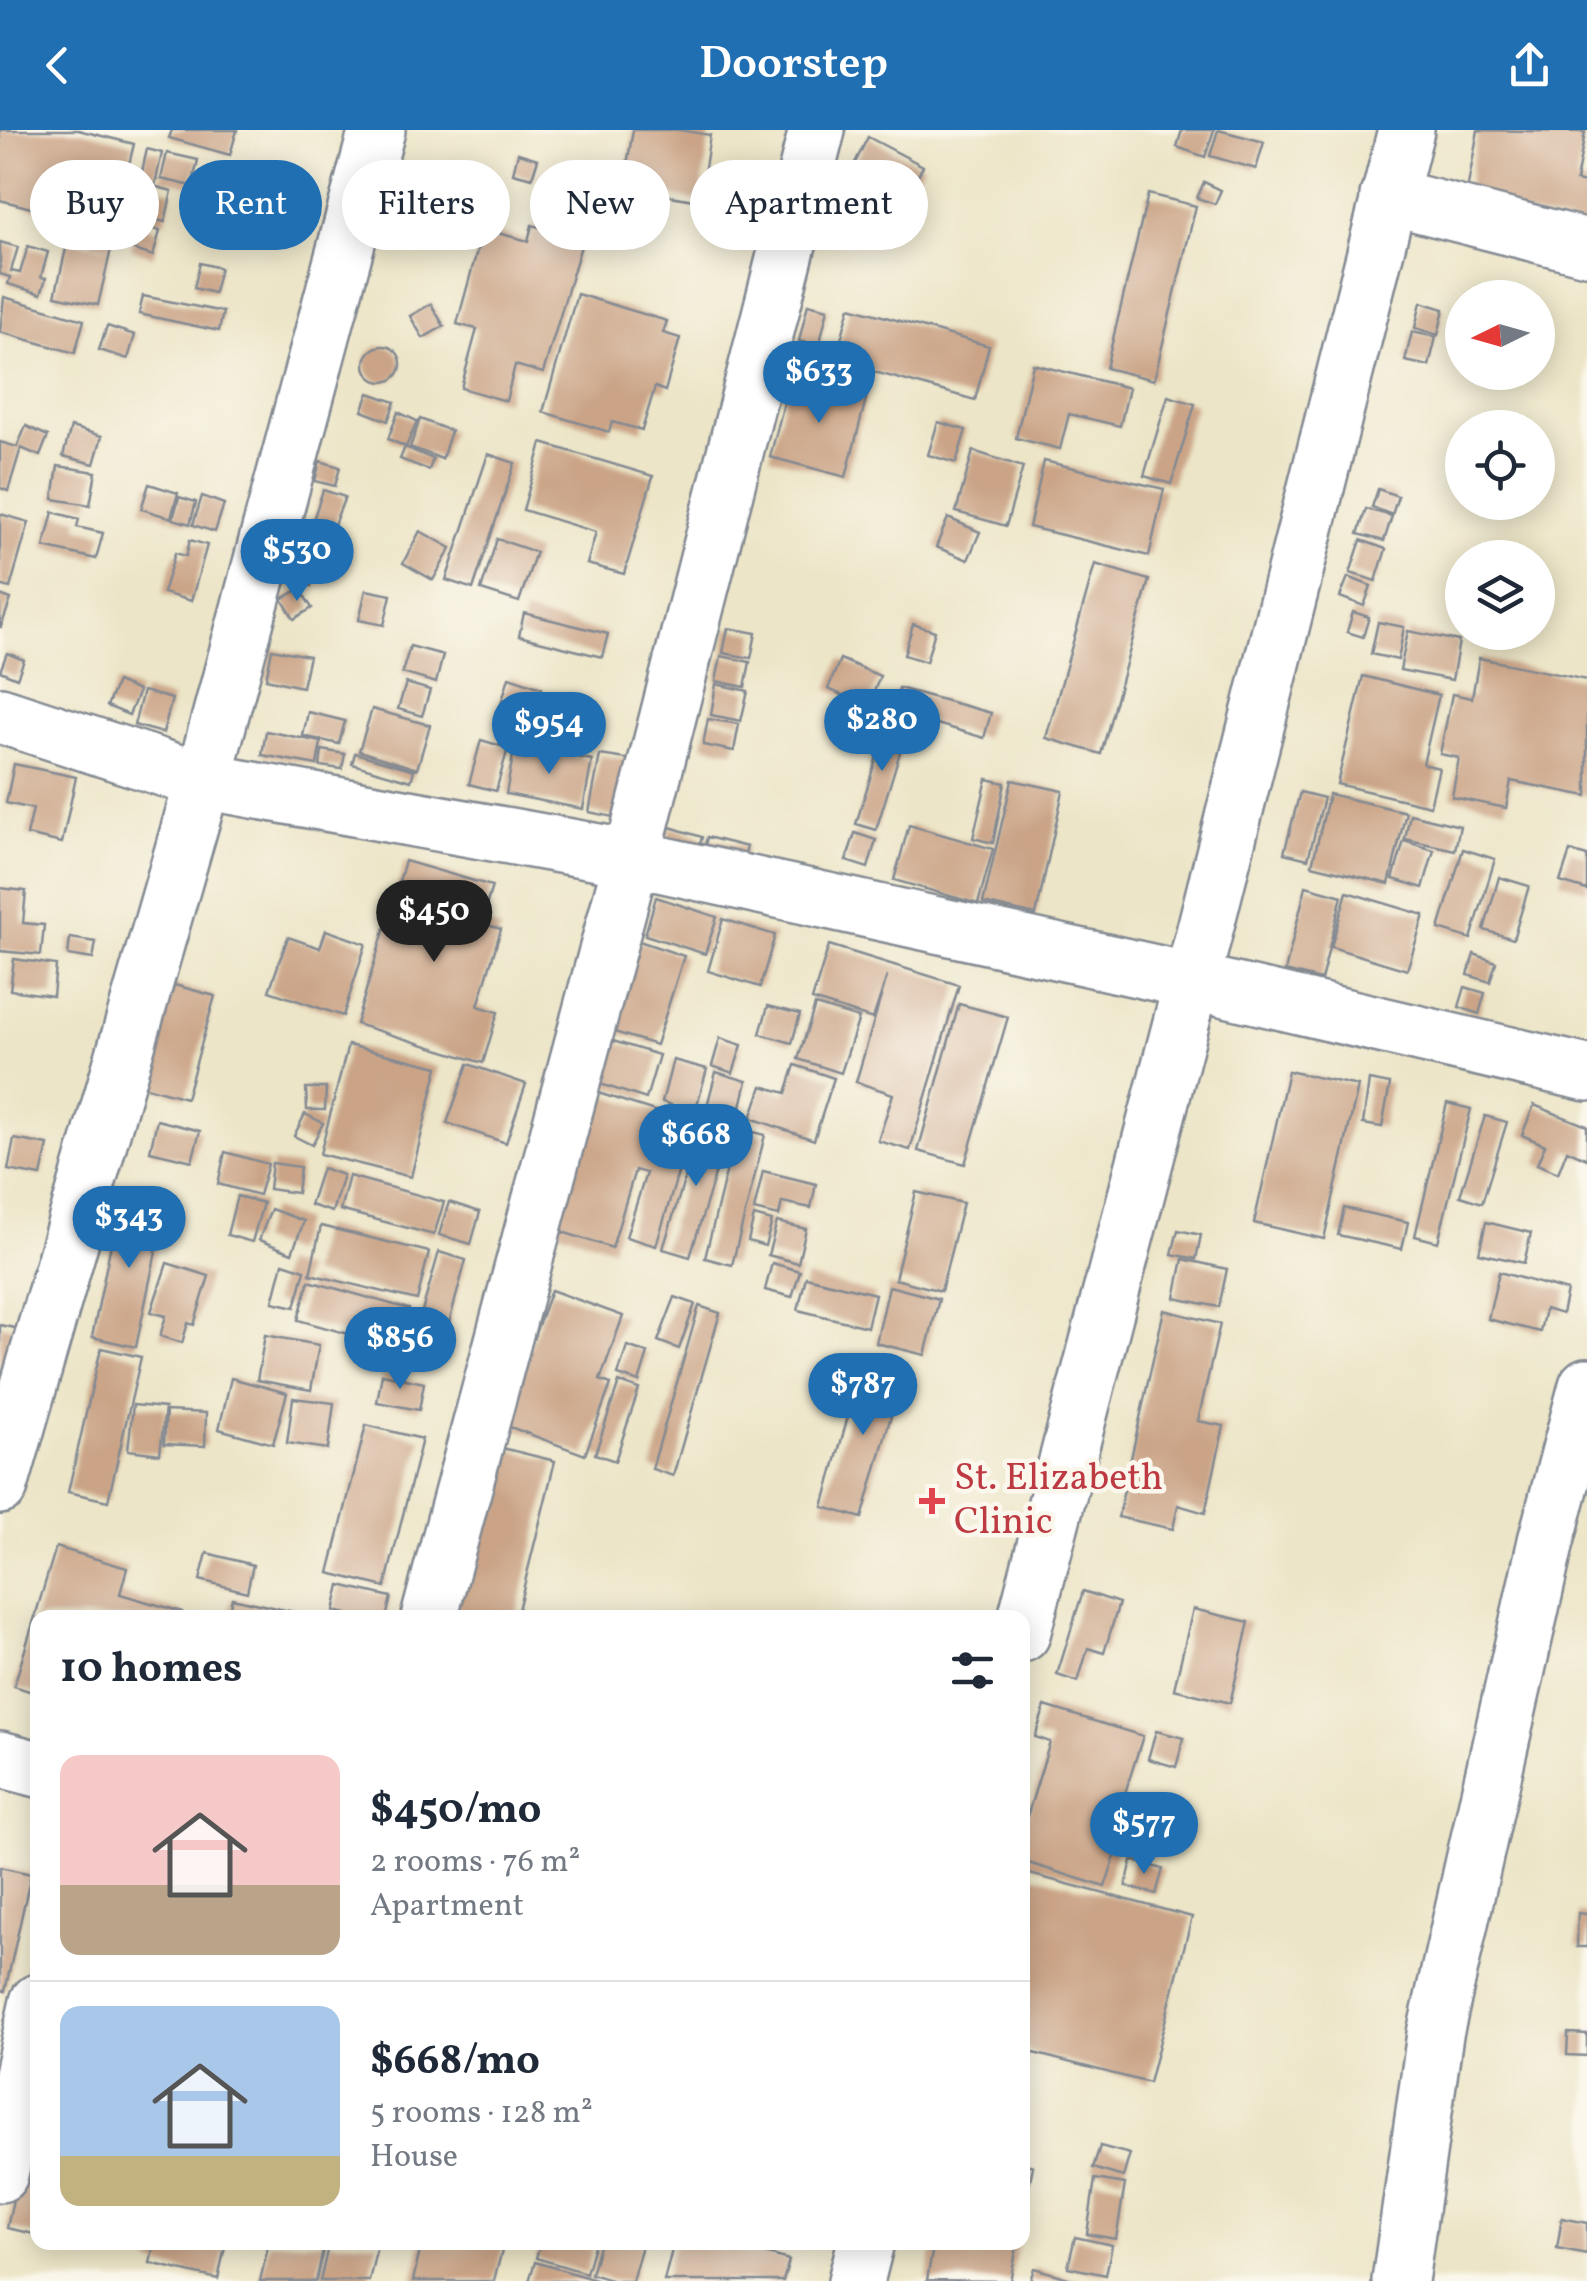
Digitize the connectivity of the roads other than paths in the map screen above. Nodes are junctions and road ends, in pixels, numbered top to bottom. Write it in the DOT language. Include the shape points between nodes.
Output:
graph roads {
  1 [pos="377,130"];
  2 [pos="817,130"];
  3 [pos="1406,130"];
  4 [pos="1388,196"];
  5 [pos="1587,247"];
  6 [pos="0,714"];
  7 [pos="203,781"];
  8 [pos="632,858"];
  9 [pos="1192,981"];
  10 [pos="1587,1074"];
  11 [pos="1587,1386"];
  12 [pos="0,1486"];
  13 [pos="431,1610"];
  14 [pos="1028,1610"];
  15 [pos="0,1759"];
  16 [pos="30,1767"];
  17 [pos="30,2038"];
  18 [pos="0,2174"];
  19 [pos="864,2250"];
  20 [pos="856,2281"];
  21 [pos="1400,2281"];
  1 -- 7 [label="street"];
  2 -- 8 [label="street"];
  3 -- 4 [label="street"];
  4 -- 5 [label="street"];
  4 -- 9 [label="street"];
  6 -- 7 [label="street"];
  7 -- 8 [label="street"];
  7 -- 12 [label="street"];
  8 -- 9 [label="street"];
  8 -- 13 [label="street"];
  9 -- 10 [label="street"];
  9 -- 14 [label="street"];
  11 -- 21 [label="street" via="1435,2034"];
  15 -- 16 [label="street"];
  17 -- 18 [label="street"];
  19 -- 20 [label="street"];
}
